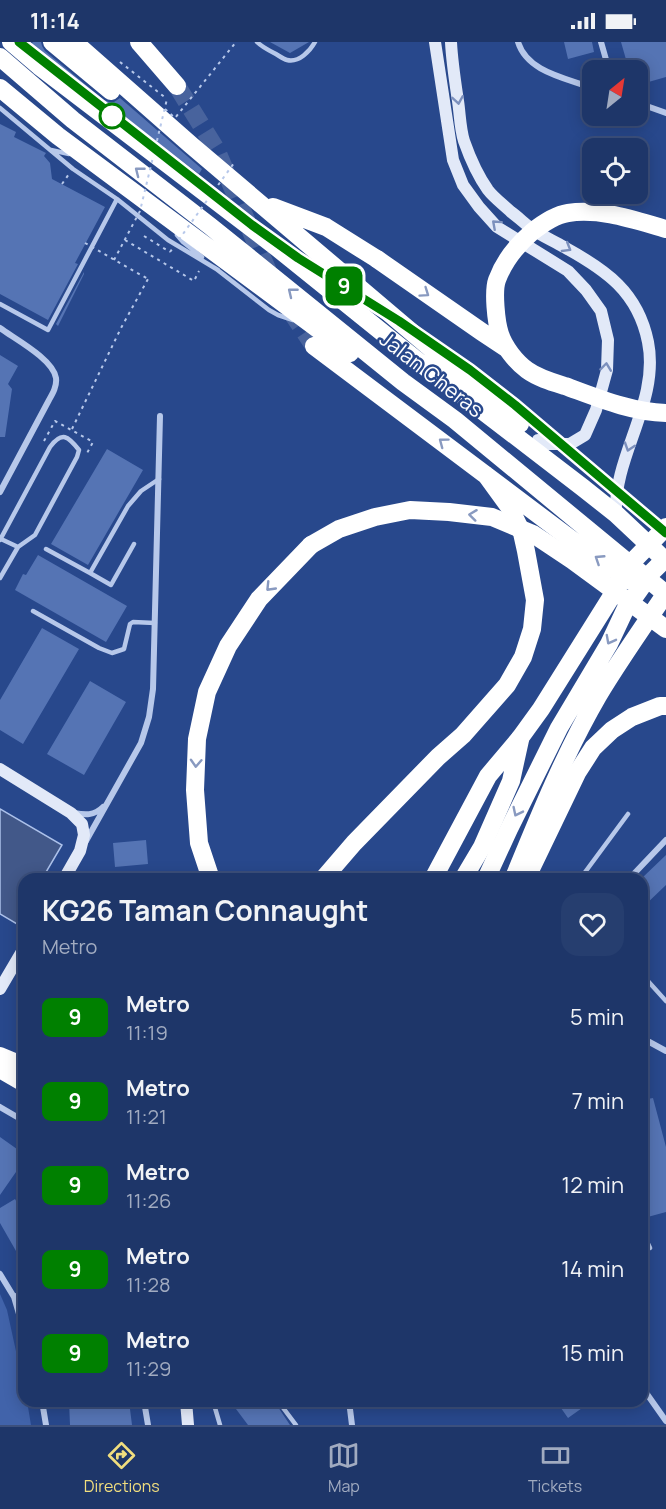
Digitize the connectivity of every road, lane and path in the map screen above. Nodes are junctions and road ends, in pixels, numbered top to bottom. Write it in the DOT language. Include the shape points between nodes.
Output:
graph roads {
  1 [pos="11,42"];
  2 [pos="52,42"];
  3 [pos="74,42"];
  4 [pos="139,42"];
  5 [pos="236,42"];
  6 [pos="257,42"];
  7 [pos="315,42"];
  8 [pos="435,42"];
  9 [pos="450,42"];
  10 [pos="518,42"];
  11 [pos="602,42"];
  12 [pos="0,57"];
  13 [pos="606,60"];
  14 [pos="119,62"];
  15 [pos="582,84"];
  16 [pos="0,88"];
  17 [pos="172,92"];
  18 [pos="648,107"];
  19 [pos="0,108"];
  20 [pos="165,109"];
  21 [pos="666,113"];
  22 [pos="191,145"];
  23 [pos="49,149"];
  24 [pos="86,157"];
  25 [pos="234,163"];
  26 [pos="72,169"];
  27 [pos="62,184"];
  28 [pos="117,199"];
  29 [pos="260,203"];
  30 [pos="155,207"];
  31 [pos="169,224"];
  32 [pos="666,229"];
  33 [pos="176,233"];
  34 [pos="144,236"];
  35 [pos="125,240"];
  36 [pos="85,243"];
  37 [pos="114,260"];
  38 [pos="218,270"];
  39 [pos="199,271"];
  40 [pos="0,304"];
  41 [pos="312,326"];
  42 [pos="0,328"];
  43 [pos="314,345"];
  44 [pos="403,382"];
  45 [pos="666,406"];
  46 [pos="666,413"];
  47 [pos="160,416"];
  48 [pos="72,430"];
  49 [pos="44,440"];
  50 [pos="538,440"];
  51 [pos="85,458"];
  52 [pos="486,475"];
  53 [pos="159,479"];
  54 [pos="582,487"];
  55 [pos="0,492"];
  56 [pos="616,514"];
  57 [pos="666,527"];
  58 [pos="0,540"];
  59 [pos="134,544"];
  60 [pos="18,548"];
  61 [pos="46,549"];
  62 [pos="666,559"];
  63 [pos="90,573"];
  64 [pos="0,578"];
  65 [pos="666,594"];
  66 [pos="666,602"];
  67 [pos="33,611"];
  68 [pos="155,623"];
  69 [pos="666,629"];
  70 [pos="666,705"];
  71 [pos="520,738"];
  72 [pos="0,769"];
  73 [pos="105,805"];
  74 [pos="71,813"];
  75 [pos="628,814"];
  76 [pos="666,840"];
  77 [pos="80,851"];
  78 [pos="67,873"];
  79 [pos="209,873"];
  80 [pos="328,873"];
  81 [pos="436,873"];
  82 [pos="467,873"];
  83 [pos="489,873"];
  84 [pos="515,873"];
  85 [pos="529,873"];
  86 [pos="584,873"];
  87 [pos="635,873"];
  88 [pos="18,958"];
  89 [pos="648,981"];
  90 [pos="0,989"];
  91 [pos="666,1001"];
  92 [pos="648,1041"];
  93 [pos="0,1048"];
  94 [pos="666,1051"];
  95 [pos="18,1054"];
  96 [pos="0,1056"];
  97 [pos="18,1064"];
  98 [pos="0,1071"];
  99 [pos="18,1081"];
  100 [pos="0,1107"];
  101 [pos="18,1118"];
  102 [pos="648,1244"];
  103 [pos="650,1248"];
  104 [pos="0,1274"];
  105 [pos="18,1295"];
  106 [pos="14,1297"];
  107 [pos="18,1311"];
  108 [pos="648,1396"];
  109 [pos="43,1407"];
  110 [pos="145,1407"];
  111 [pos="186,1407"];
  112 [pos="215,1407"];
  113 [pos="282,1407"];
  114 [pos="350,1407"];
  115 [pos="666,1421"];
  116 [pos="46,1425"];
  117 [pos="148,1425"];
  118 [pos="188,1425"];
  119 [pos="220,1425"];
  120 [pos="296,1425"];
  121 [pos="352,1425"];
  1 -- 54 [label="highway, Jalan Cheras"];
  2 -- 22 [label="highway" via="154,128"];
  3 -- 22 [label="highway"];
  4 -- 17 [label="highway"];
  5 -- 20 [label="path, bridge" via="175,118"];
  6 -- 7 [label="lane" via="288,61 297,60"];
  50 -- 8 [label="street, one-way" via="570,444 585,435 607,370 606,330 601,311 568,271 497,227 463,185 453,160"];
  9 -- 56 [label="street, one-way" via="464,140 489,192 532,229 618,282 643,323 650,365 620,476"];
  10 -- 15 [label="street" via="531,63"];
  11 -- 13 [label="street"];
  44 -- 12 [label="highway, Jalan Cheras, one-way" via="73,120"];
  14 -- 17 [label="path"];
  16 -- 24 [label="highway"];
  17 -- 20 [label="path, bridge"];
  18 -- 21 [label="street"];
  19 -- 23 [label="lane"];
  20 -- 35 [label="path, bridge" via="140,211"];
  22 -- 29 [label="highway"];
  23 -- 24 [label="lane"];
  23 -- 26 [label="lane"];
  24 -- 30 [label="highway"];
  25 -- 34 [label="path, bridge" via="170,252"];
  26 -- 27 [label="path"];
  26 -- 28 [label="lane"];
  28 -- 38 [label="lane" via="168,240"];
  28 -- 40 [label="lane" via="48,330"];
  29 -- 45 [label="highway, one-way, bridge" via="326,227 526,360 626,399"];
  29 -- 50 [label="highway"];
  30 -- 31 [label="lane"];
  30 -- 41 [label="highway"];
  32 -- 46 [label="highway, bridge" via="603,213 564,214 541,224 512,251 494,293 500,334 527,370 611,403"];
  33 -- 38 [label="lane"];
  35 -- 37 [label="path, bridge"];
  35 -- 39 [label="path" via="194,281"];
  36 -- 37 [label="path, bridge"];
  37 -- 48 [label="path, bridge" via="148,279"];
  38 -- 41 [label="lane" via="269,310"];
  41 -- 44 [label="highway" via="371,368"];
  42 -- 55 [label="street" via="48,363 56,375 56,386"];
  52 -- 43 [label="highway, one-way"];
  44 -- 65 [label="highway, Jalan Cheras" via="455,420"];
  47 -- 53 [label="street"];
  48 -- 49 [label="path" via="55,421"];
  48 -- 51 [label="path" via="93,442"];
  50 -- 54 [label="highway" via="561,459"];
  66 -- 52 [label="highway, one-way" via="592,555"];
  52 -- 80 [label="highway" via="522,533 531,575 535,600 524,657 486,710"];
  53 -- 63 [label="lane" via="128,506"];
  53 -- 68 [label="street"];
  54 -- 56 [label="highway, Jalan Cheras"];
  56 -- 62 [label="highway, Jalan Cheras"];
  57 -- 71 [label="highway, bridge" via="635,559"];
  58 -- 60 [label="lane"];
  58 -- 60 [label="lane" via="50,447 63,437 70,439 79,450 77,458 35,535"];
  59 -- 63 [label="lane" via="111,585"];
  60 -- 64 [label="lane"];
  61 -- 63 [label="lane"];
  62 -- 83 [label="highway, one-way, bridge" via="625,610 558,728"];
  65 -- 84 [label="highway, bridge" via="597,698"];
  67 -- 68 [label="lane" via="112,653 124,649 130,624"];
  68 -- 73 [label="street" via="149,717 141,743"];
  69 -- 79 [label="highway, one-way, bridge" via="543,540 492,517 410,510 339,529 311,545 259,599 228,646 207,692 197,740 195,790 200,843"];
  70 -- 85 [label="highway" via="633,717 593,748"];
  71 -- 81 [label="highway" via="488,776"];
  71 -- 82 [label="highway" via="511,781"];
  72 -- 74 [label="street"];
  73 -- 74 [label="street" via="89,815"];
  73 -- 77 [label="street"];
  74 -- 77 [label="street" via="82,824"];
  75 -- 86 [label="lane"];
  76 -- 87 [label="street"];
  77 -- 78 [label="street"];
  88 -- 90 [label="street"];
  89 -- 91 [label="lane"];
  92 -- 94 [label="street"];
  93 -- 95 [label="highway"];
  96 -- 97 [label="highway"];
  98 -- 99 [label="highway"];
  100 -- 101 [label="street"];
  102 -- 103 [label="lane"];
  104 -- 106 [label="street"];
  105 -- 106 [label="street"];
  106 -- 107 [label="street"];
  108 -- 115 [label="street"];
  109 -- 116 [label="street"];
  110 -- 117 [label="street"];
  111 -- 118 [label="street"];
  112 -- 119 [label="lane"];
  113 -- 120 [label="lane"];
  114 -- 121 [label="street"];
}
